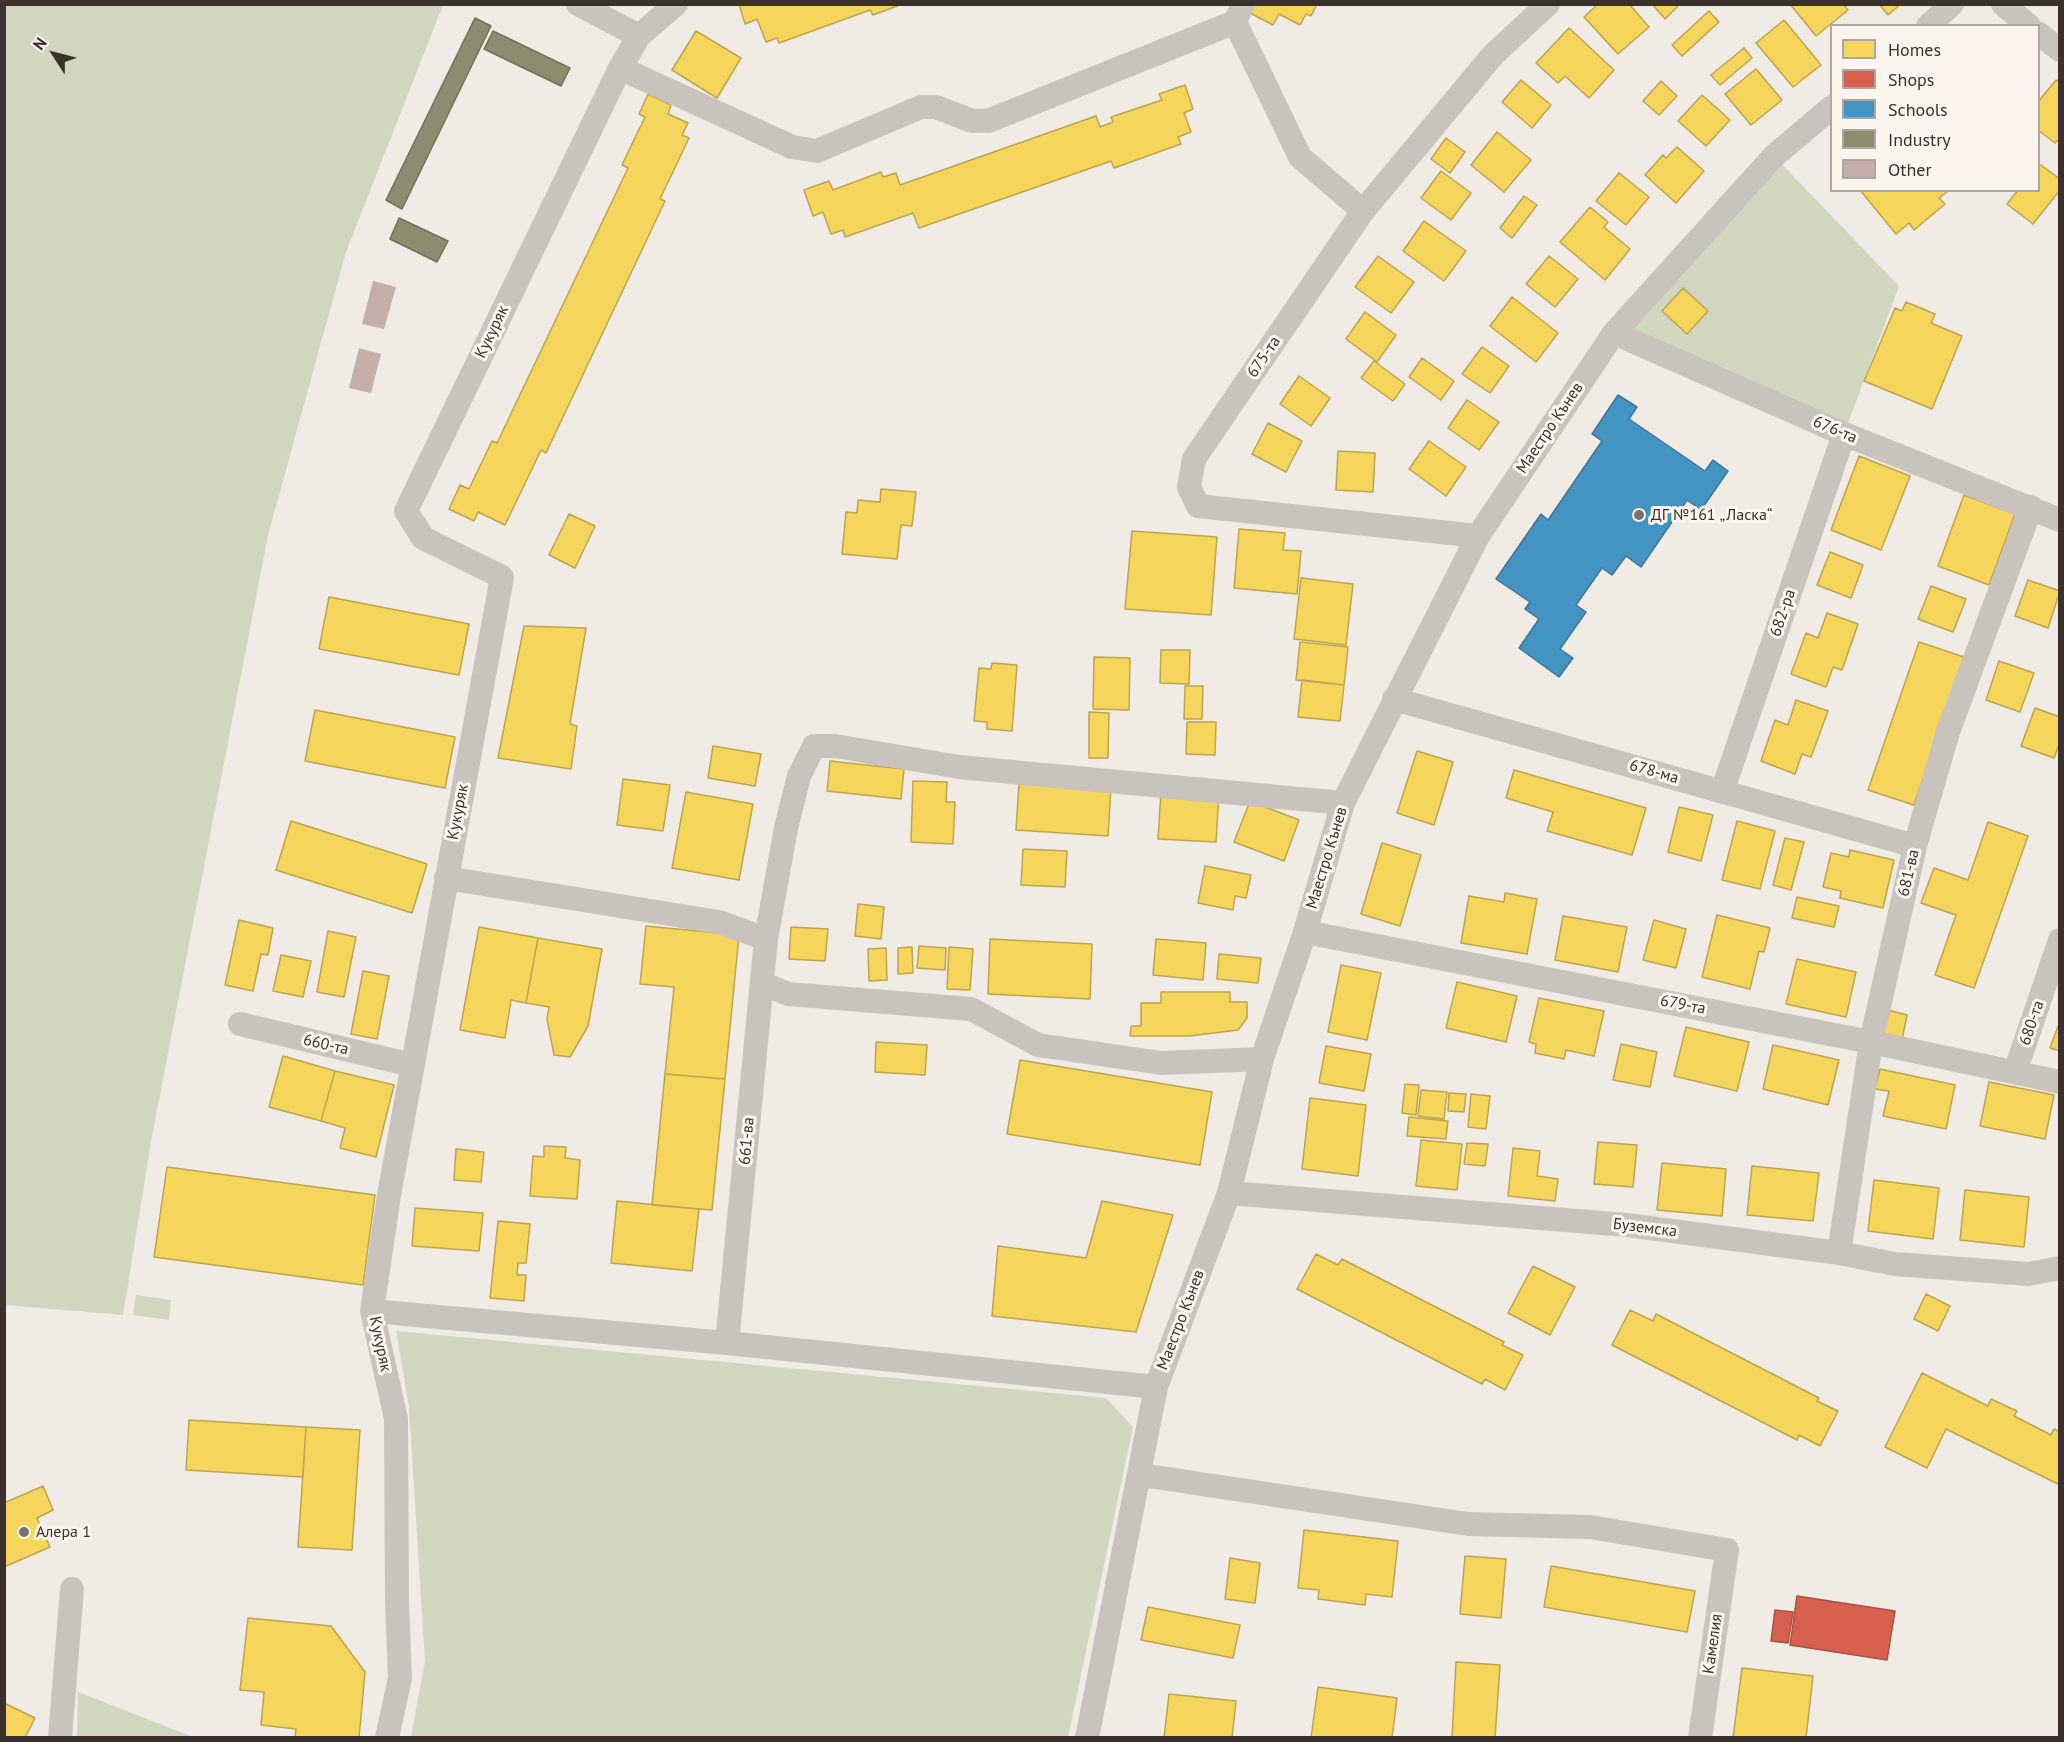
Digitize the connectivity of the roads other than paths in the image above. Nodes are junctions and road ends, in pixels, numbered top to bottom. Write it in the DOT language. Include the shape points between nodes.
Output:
graph roads {
  1 [pos="578,4"];
  2 [pos="676,4"];
  3 [pos="1548,4"];
  4 [pos="1952,4"];
  5 [pos="2003,4"];
  6 [pos="1239,13"];
  7 [pos="1930,24"];
  8 [pos="2027,24"];
  9 [pos="2040,35"];
  10 [pos="639,36"];
  11 [pos="2060,50"];
  12 [pos="620,68"];
  13 [pos="1830,109"];
  14 [pos="1363,211"];
  15 [pos="1614,333"];
  16 [pos="1844,434"];
  17 [pos="2031,507"];
  18 [pos="2060,520"];
  19 [pos="1478,536"];
  20 [pos="1394,699"];
  21 [pos="1722,792"];
  22 [pos="1343,803"];
  23 [pos="1915,846"];
  24 [pos="446,878"];
  25 [pos="1305,932"];
  26 [pos="766,939"];
  27 [pos="2060,940"];
  28 [pos="762,983"];
  29 [pos="240,1024"];
  30 [pos="1871,1042"];
  31 [pos="1262,1059"];
  32 [pos="412,1065"];
  33 [pos="2015,1072"];
  34 [pos="2060,1082"];
  35 [pos="1229,1193"];
  36 [pos="1839,1253"];
  37 [pos="2060,1268"];
  38 [pos="372,1311"];
  39 [pos="727,1343"];
  40 [pos="1156,1387"];
  41 [pos="1141,1475"];
  42 [pos="72,1589"];
  43 [pos="60,1737"];
  44 [pos="387,1737"];
  45 [pos="1087,1737"];
  46 [pos="1700,1737"];
  1 -- 10 [label="street"];
  2 -- 10 [label="street, Кукуряк"];
  3 -- 14 [label="street, 675-та" via="1493,55"];
  4 -- 7 [label="street"];
  5 -- 8 [label="street"];
  6 -- 12 [label="street" via="988,120 972,121 936,107 921,107 817,151 792,147"];
  6 -- 14 [label="street" via="1300,157"];
  9 -- 11 [label="street"];
  10 -- 12 [label="street, Кукуряк"];
  12 -- 24 [label="street, Кукуряк" via="405,511 423,538 502,577"];
  13 -- 15 [label="street, Маестро Кънев" via="1774,156"];
  14 -- 19 [label="street, 675-та" via="1194,459 1189,487 1198,506"];
  15 -- 16 [label="street, 676-та"];
  15 -- 19 [label="street, Маестро Кънев"];
  16 -- 17 [label="street, 676-та"];
  16 -- 21 [label="street, 682-ра"];
  17 -- 18 [label="street, 676-та"];
  17 -- 23 [label="street, 681-ва" via="1948,732"];
  19 -- 20 [label="street, Маестро Кънев"];
  20 -- 21 [label="street, 678-ма"];
  20 -- 22 [label="street, Маестро Кънев"];
  21 -- 23 [label="street, 678-ма"];
  22 -- 25 [label="street, Маестро Кънев"];
  22 -- 26 [label="street, 661-ва" via="959,767 814,746 799,776 786,828"];
  23 -- 30 [label="street, 681-ва"];
  24 -- 26 [label="street" via="719,922"];
  24 -- 32 [label="street, Кукуряк"];
  25 -- 30 [label="street, 679-та"];
  25 -- 31 [label="street, Маестро Кънев"];
  26 -- 28 [label="street, 661-ва"];
  27 -- 33 [label="street, 680-та"];
  28 -- 31 [label="street" via="788,994 971,1009 1038,1046 1161,1063"];
  28 -- 39 [label="street, 661-ва"];
  29 -- 32 [label="street, 660-та"];
  30 -- 33 [label="street, 679-та"];
  30 -- 36 [label="street, 681-ва"];
  31 -- 35 [label="street, Маестро Кънев"];
  32 -- 38 [label="street, Кукуряк"];
  33 -- 34 [label="street, 679-та"];
  35 -- 36 [label="street, Буземска" via="1627,1225"];
  35 -- 40 [label="street, Маестро Кънев"];
  36 -- 37 [label="street, Буземска" via="1895,1264 2028,1274"];
  38 -- 39 [label="street"];
  38 -- 44 [label="street, Кукуряк" via="396,1419 400,1678"];
  39 -- 40 [label="street"];
  40 -- 41 [label="street, Маестро Кънев"];
  41 -- 45 [label="street, Маестро Кънев"];
  41 -- 46 [label="street, Камелия" via="1468,1524 1590,1527 1727,1550"];
  42 -- 43 [label="street"];
}
